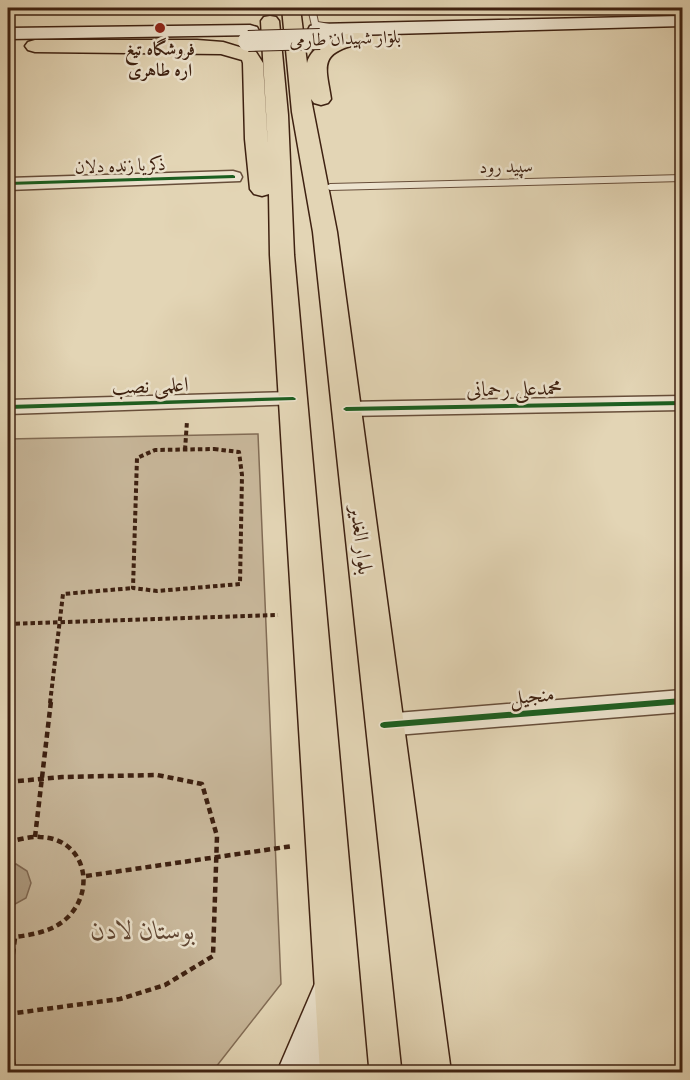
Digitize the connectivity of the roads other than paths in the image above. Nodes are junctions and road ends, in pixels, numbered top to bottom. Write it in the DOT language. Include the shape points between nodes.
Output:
graph roads {
  1 [pos="269,8"];
  2 [pos="291,8"];
  3 [pos="312,8"];
  4 [pos="682,21"];
  5 [pos="682,30"];
  6 [pos="352,33"];
  7 [pos="8,34"];
  8 [pos="249,36"];
  9 [pos="8,46"];
  10 [pos="35,46"];
  11 [pos="233,177"];
  12 [pos="682,178"];
  13 [pos="8,184"];
  14 [pos="330,187"];
  15 [pos="325,232"];
  16 [pos="282,255"];
  17 [pos="293,399"];
  18 [pos="682,403"];
  19 [pos="8,407"];
  20 [pos="346,409"];
  21 [pos="682,701"];
  22 [pos="384,725"];
  23 [pos="336,982"];
  24 [pos="301,1072"];
  25 [pos="344,1072"];
  26 [pos="427,1072"];
  1 -- 16 [label="main road" via="278,115"];
  2 -- 15 [label="main road, بلوار الغدیر" via="302,112"];
  3 -- 6 [label="lane" via="315,24"];
  4 -- 6 [label="main road, بلوار شهیدان طارمی"];
  5 -- 6 [label="main road, بلوار شهیدان طارمی"];
  6 -- 8 [label="main road, بلوار شهیدان طارمی, bridge"];
  6 -- 14 [label="main road" via="324,51 316,66 331,164"];
  7 -- 8 [label="main road, بلوار شهیدان طارمی" via="229,31"];
  8 -- 10 [label="main road, بلوار شهیدان طارمی"];
  9 -- 10 [label="main road, بلوار شهیدان طارمی"];
  10 -- 16 [label="main road" via="197,46 249,56 253,63 262,187"];
  11 -- 13 [label="street, ذکریا زنده دلان"];
  12 -- 14 [label="lane, سپید رود"];
  14 -- 15 [label="main road"];
  15 -- 20 [label="main road, بلوار الغدیر"];
  16 -- 17 [label="main road"];
  17 -- 19 [label="street, اعلمی نصب"];
  17 -- 23 [label="main road"];
  18 -- 20 [label="street, محمدعلی رحمانی"];
  20 -- 22 [label="main road, بلوار الغدیر"];
  21 -- 22 [label="street, منجیل"];
  22 -- 26 [label="main road, بلوار الغدیر"];
  23 -- 24 [label="main road"];
  23 -- 25 [label="main road"];
}
